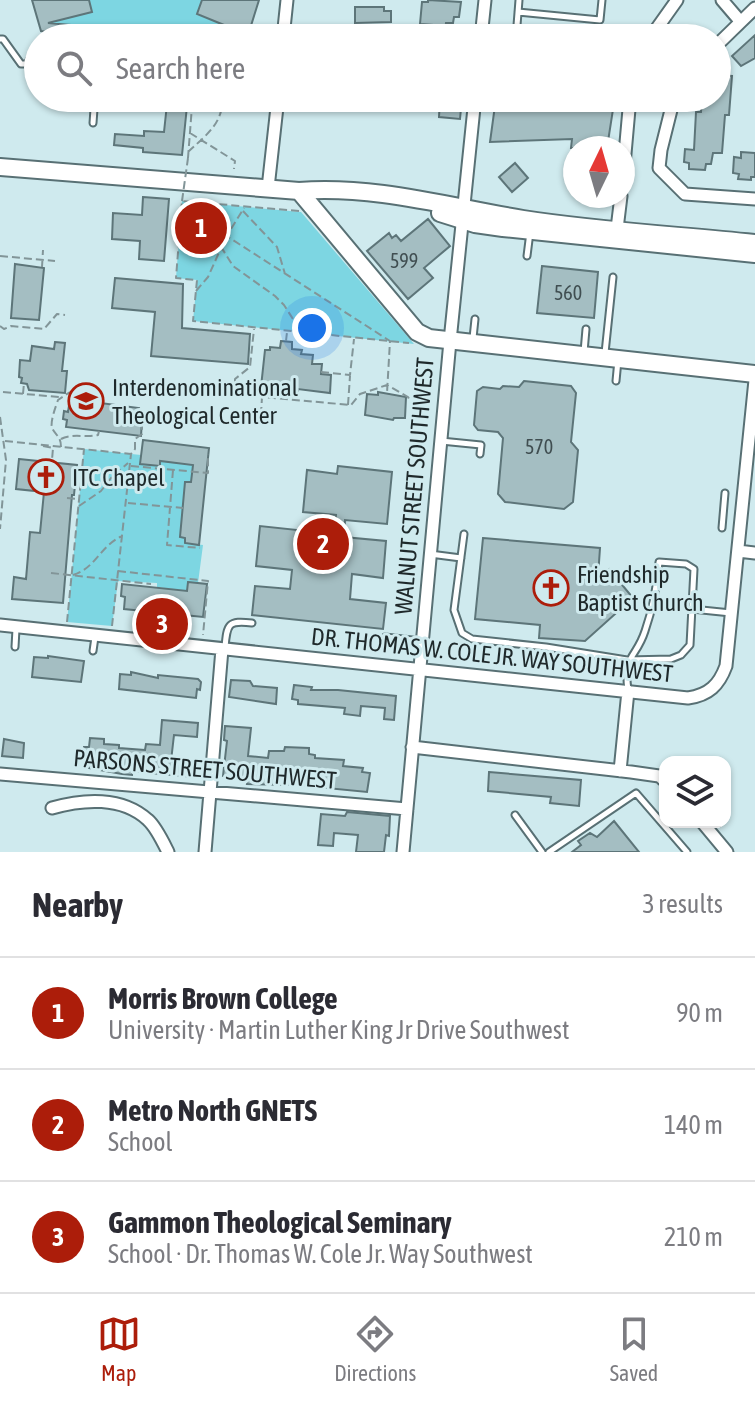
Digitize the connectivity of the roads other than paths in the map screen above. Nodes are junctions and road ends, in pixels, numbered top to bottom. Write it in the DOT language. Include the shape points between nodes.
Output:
graph roads {
  1 [pos="287,0"];
  2 [pos="485,0"];
  3 [pos="519,0"];
  4 [pos="602,0"];
  5 [pos="677,0"];
  6 [pos="722,0"];
  7 [pos="755,8"];
  8 [pos="518,12"];
  9 [pos="740,21"];
  10 [pos="284,24"];
  11 [pos="482,24"];
  12 [pos="517,24"];
  13 [pos="660,24"];
  14 [pos="731,30"];
  15 [pos="0,39"];
  16 [pos="24,64"];
  17 [pos="94,112"];
  18 [pos="277,112"];
  19 [pos="474,112"];
  20 [pos="629,112"];
  21 [pos="670,112"];
  22 [pos="93,123"];
  23 [pos="627,136"];
  24 [pos="0,167"];
  25 [pos="268,188"];
  26 [pos="299,191"];
  27 [pos="755,199"];
  28 [pos="620,208"];
  29 [pos="463,214"];
  30 [pos="530,231"];
  31 [pos="616,236"];
  32 [pos="755,243"];
  33 [pos="755,254"];
  34 [pos="527,256"];
  35 [pos="613,277"];
  36 [pos="475,319"];
  37 [pos="586,329"];
  38 [pos="450,341"];
  39 [pos="473,343"];
  40 [pos="584,355"];
  41 [pos="611,358"];
  42 [pos="755,374"];
  43 [pos="755,380"];
  44 [pos="616,381"];
  45 [pos="440,441"];
  46 [pos="480,454"];
  47 [pos="725,493"];
  48 [pos="722,528"];
  49 [pos="464,534"];
  50 [pos="738,551"];
  51 [pos="755,553"];
  52 [pos="430,554"];
  53 [pos="461,558"];
  54 [pos="692,609"];
  55 [pos="731,613"];
  56 [pos="252,623"];
  57 [pos="0,625"];
  58 [pos="16,628"];
  59 [pos="95,636"];
  60 [pos="385,637"];
  61 [pos="422,641"];
  62 [pos="15,647"];
  63 [pos="223,649"];
  64 [pos="93,651"];
  65 [pos="627,660"];
  66 [pos="419,670"];
  67 [pos="628,691"];
  68 [pos="412,747"];
  69 [pos="620,771"];
  70 [pos="0,774"];
  71 [pos="659,776"];
  72 [pos="210,792"];
  73 [pos="52,808"];
  74 [pos="407,809"];
  75 [pos="515,815"];
  76 [pos="707,828"];
  77 [pos="168,852"];
  78 [pos="205,852"];
  79 [pos="403,852"];
  80 [pos="542,852"];
  81 [pos="549,852"];
  82 [pos="687,852"];
  83 [pos="727,852"];
  1 -- 10 [label="street"];
  2 -- 11 [label="street"];
  3 -- 8 [label="lane"];
  4 -- 8 [label="lane" via="600,20"];
  5 -- 13 [label="street"];
  6 -- 9 [label="street"];
  7 -- 9 [label="street"];
  8 -- 12 [label="lane"];
  9 -- 14 [label="street"];
  15 -- 16 [label="lane"];
  17 -- 22 [label="lane"];
  18 -- 25 [label="street"];
  19 -- 29 [label="street, WALNUT STREET SOUTHWEST"];
  20 -- 23 [label="street"];
  21 -- 27 [label="street" via="659,168 685,194"];
  24 -- 25 [label="main road"];
  25 -- 26 [label="main road"];
  26 -- 29 [label="main road"];
  26 -- 38 [label="main road" via="417,332"];
  28 -- 31 [label="street"];
  29 -- 30 [label="main road"];
  29 -- 31 [label="main road"];
  29 -- 38 [label="street, WALNUT STREET SOUTHWEST"];
  30 -- 31 [label="main road"];
  30 -- 34 [label="lane"];
  31 -- 32 [label="main road"];
  31 -- 33 [label="main road"];
  35 -- 41 [label="lane"];
  36 -- 39 [label="lane"];
  37 -- 40 [label="lane"];
  38 -- 39 [label="main road"];
  38 -- 45 [label="street, WALNUT STREET SOUTHWEST"];
  39 -- 40 [label="main road"];
  40 -- 41 [label="main road"];
  41 -- 42 [label="main road"];
  41 -- 44 [label="lane"];
  43 -- 50 [label="street, DR. THOMAS W. COLE JR. WAY SOUTHWEST"];
  45 -- 46 [label="lane" via="481,445"];
  45 -- 52 [label="street, WALNUT STREET SOUTHWEST"];
  47 -- 48 [label="lane"];
  49 -- 53 [label="lane"];
  50 -- 51 [label="street"];
  50 -- 55 [label="street, DR. THOMAS W. COLE JR. WAY SOUTHWEST"];
  52 -- 53 [label="lane"];
  52 -- 61 [label="street, WALNUT STREET SOUTHWEST"];
  53 -- 65 [label="lane" via="454,610 462,633 472,639"];
  54 -- 55 [label="lane"];
  54 -- 65 [label="lane" via="690,645 681,655"];
  54 -- 65 [label="lane" via="694,569 659,562 644,636"];
  55 -- 67 [label="street, DR. THOMAS W. COLE JR. WAY SOUTHWEST" via="726,666 713,689 688,698"];
  56 -- 63 [label="lane" via="231,624"];
  57 -- 58 [label="street, DR. THOMAS W. COLE JR. WAY SOUTHWEST"];
  58 -- 59 [label="street, DR. THOMAS W. COLE JR. WAY SOUTHWEST"];
  58 -- 62 [label="lane"];
  59 -- 63 [label="street, DR. THOMAS W. COLE JR. WAY SOUTHWEST"];
  59 -- 64 [label="lane"];
  60 -- 61 [label="lane"];
  61 -- 66 [label="street, WALNUT STREET SOUTHWEST"];
  63 -- 66 [label="street, DR. THOMAS W. COLE JR. WAY SOUTHWEST"];
  63 -- 72 [label="street"];
  65 -- 67 [label="lane"];
  66 -- 67 [label="street, DR. THOMAS W. COLE JR. WAY SOUTHWEST"];
  66 -- 68 [label="street, WALNUT STREET SOUTHWEST"];
  67 -- 69 [label="street"];
  68 -- 69 [label="street"];
  68 -- 74 [label="street, WALNUT STREET SOUTHWEST"];
  69 -- 71 [label="street"];
  70 -- 72 [label="street, PARSONS STREET SOUTHWEST"];
  72 -- 74 [label="street, PARSONS STREET SOUTHWEST"];
  72 -- 78 [label="street"];
  73 -- 77 [label="street" via="79,800 118,804 148,820"];
  74 -- 79 [label="street, WALNUT STREET SOUTHWEST"];
  75 -- 80 [label="lane"];
  76 -- 83 [label="street"];
  81 -- 82 [label="lane" via="636,793"];
}
